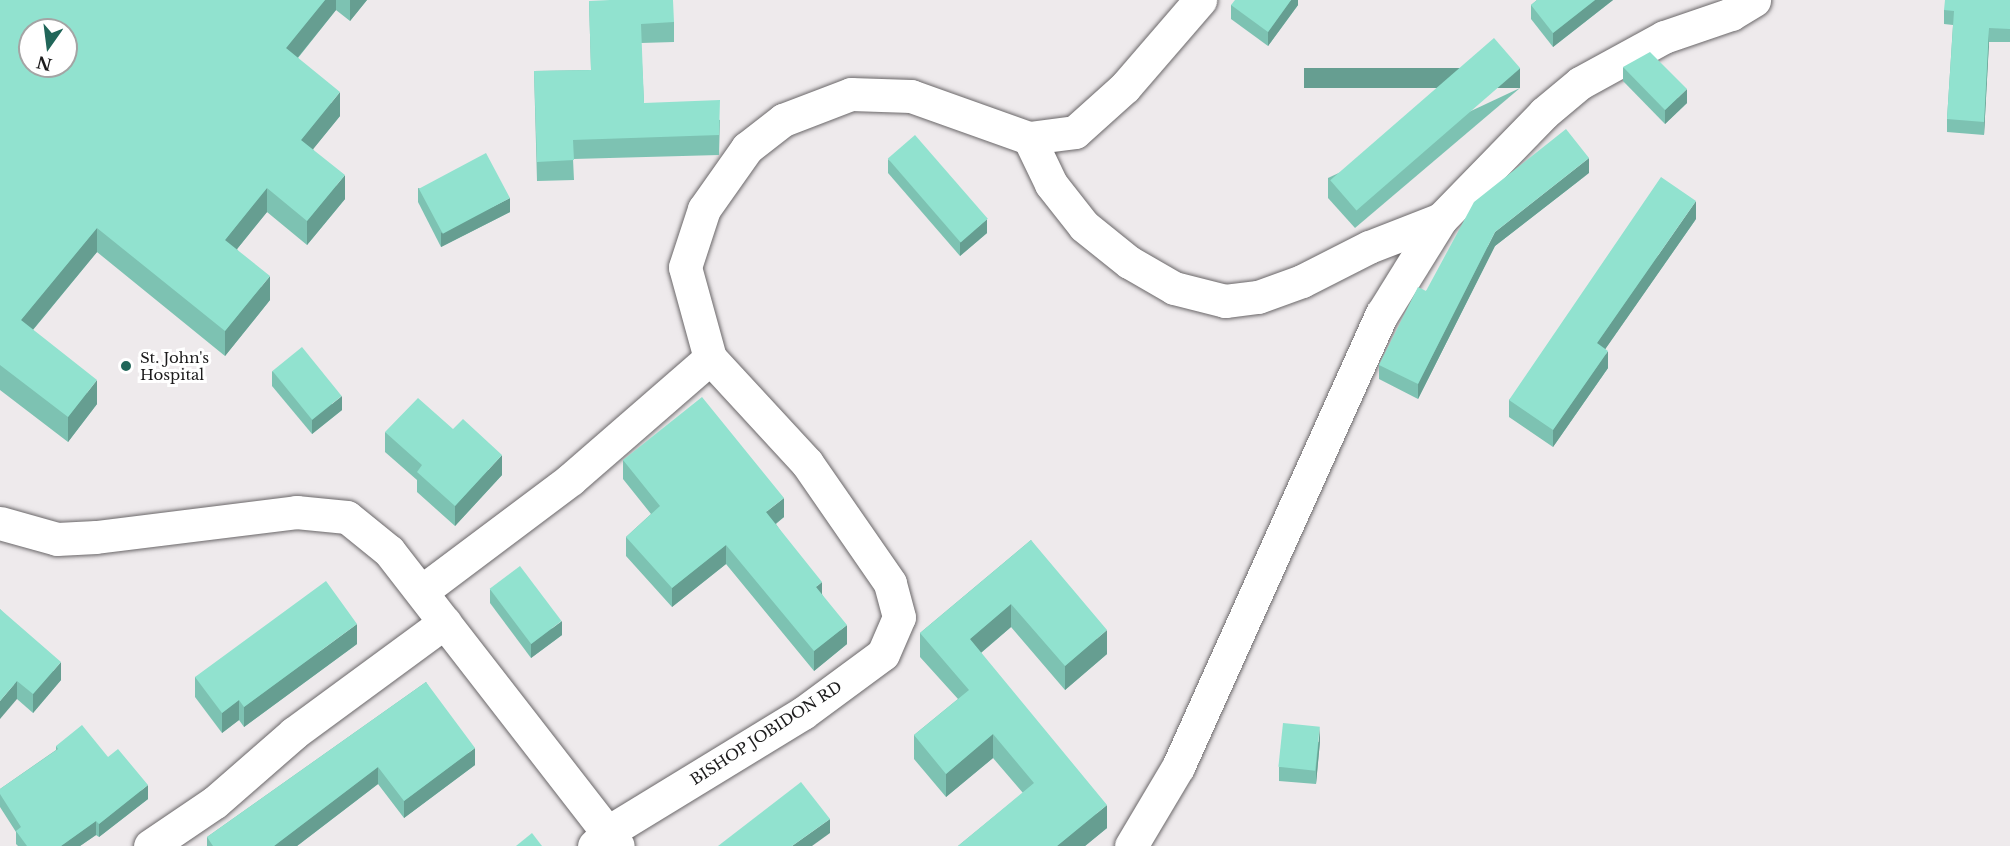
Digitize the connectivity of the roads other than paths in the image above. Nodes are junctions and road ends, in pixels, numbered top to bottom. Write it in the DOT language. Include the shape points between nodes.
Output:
graph roads {
  1 [pos="1200,0"];
  2 [pos="1754,0"];
  3 [pos="1029,138"];
  4 [pos="1441,219"];
  5 [pos="710,358"];
  6 [pos="0,523"];
  7 [pos="422,591"];
  8 [pos="445,622"];
  9 [pos="607,841"];
  10 [pos="150,846"];
  11 [pos="1131,846"];
  1 -- 3 [label="street, BISHOP JOBIDON RD" via="1125,87 1075,132"];
  2 -- 4 [label="street" via="1731,14 1664,37 1580,83 1544,113"];
  3 -- 4 [label="street" via="1051,184 1084,226 1129,262 1174,288 1225,301 1258,297 1302,281 1369,247"];
  3 -- 5 [label="street, BISHOP JOBIDON RD" via="911,96 850,94 783,120 747,148 704,209 685,267"];
  4 -- 11 [label="street" via="1382,314 1178,767"];
  5 -- 7 [label="street" via="571,479"];
  5 -- 9 [label="street, BISHOP JOBIDON RD" via="807,464 890,583 899,617 883,654 803,713"];
  6 -- 7 [label="street" via="57,539 296,512 347,517 389,551"];
  7 -- 8 [label="street"];
  8 -- 9 [label="street"];
  8 -- 10 [label="street" via="294,733 214,802"];
}
